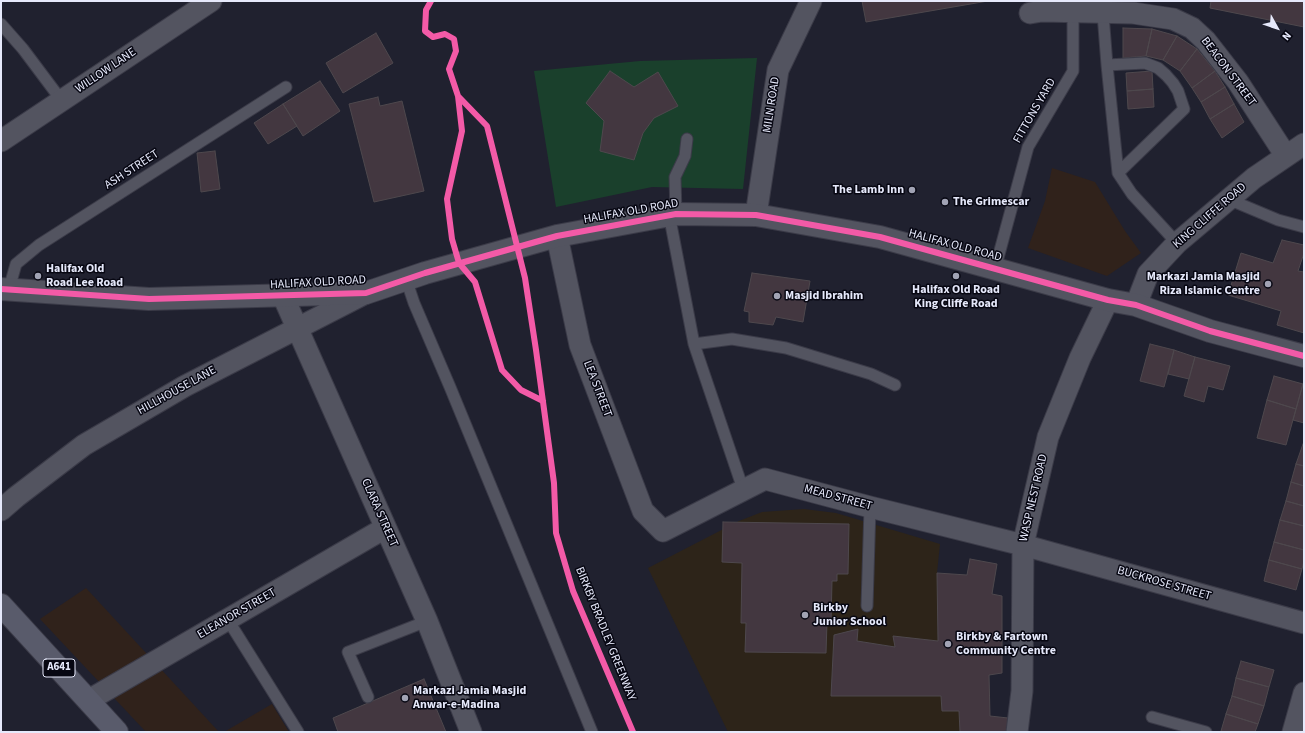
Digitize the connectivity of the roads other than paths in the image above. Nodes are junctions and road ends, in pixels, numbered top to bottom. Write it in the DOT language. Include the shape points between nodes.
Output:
graph roads {
  1 [pos="211,1"];
  2 [pos="811,1"];
  3 [pos="1073,12"];
  4 [pos="1030,13"];
  5 [pos="1103,14"];
  6 [pos="1,24"];
  7 [pos="1107,65"];
  8 [pos="286,87"];
  9 [pos="62,101"];
  10 [pos="687,139"];
  11 [pos="1,141"];
  12 [pos="1304,144"];
  13 [pos="1286,156"];
  14 [pos="1118,173"];
  15 [pos="1228,199"];
  16 [pos="673,214"];
  17 [pos="756,215"];
  18 [pos="1304,227"];
  19 [pos="548,239"];
  20 [pos="1178,243"];
  21 [pos="995,269"];
  22 [pos="406,279"];
  23 [pos="5,289"];
  24 [pos="366,293"];
  25 [pos="283,296"];
  26 [pos="1108,300"];
  27 [pos="1136,305"];
  28 [pos="298,328"];
  29 [pos="694,344"];
  30 [pos="1304,356"];
  31 [pos="895,385"];
  32 [pos="743,489"];
  33 [pos="870,507"];
  34 [pos="1,510"];
  35 [pos="385,528"];
  36 [pos="663,531"];
  37 [pos="1023,544"];
  38 [pos="1,605"];
  39 [pos="867,606"];
  40 [pos="228,620"];
  41 [pos="427,621"];
  42 [pos="1304,623"];
  43 [pos="1304,693"];
  44 [pos="368,698"];
  45 [pos="89,700"];
  46 [pos="1152,717"];
  47 [pos="117,732"];
  48 [pos="298,732"];
  49 [pos="471,732"];
  50 [pos="592,732"];
  51 [pos="1017,732"];
  52 [pos="1206,732"];
  53 [pos="1293,732"];
  1 -- 9 [label="street, WILLOW LANE"];
  2 -- 17 [label="street, MILN ROAD" via="778,70"];
  3 -- 4 [label="street, BEACON STREET"];
  3 -- 5 [label="street, BEACON STREET"];
  3 -- 21 [label="lane, FITTONS YARD" via="1073,71 1028,147"];
  5 -- 7 [label="lane"];
  5 -- 13 [label="street, BEACON STREET" via="1133,13 1172,19 1192,28 1206,41 1238,82"];
  6 -- 9 [label="lane"];
  7 -- 14 [label="lane"];
  7 -- 14 [label="lane" via="1146,63 1158,68 1178,91 1184,109"];
  8 -- 23 [label="lane, ASH STREET" via="39,245 16,264"];
  9 -- 11 [label="street, WILLOW LANE"];
  10 -- 16 [label="lane" via="685,156 675,177"];
  12 -- 13 [label="street, KING CLIFFE ROAD"];
  13 -- 15 [label="street, KING CLIFFE ROAD"];
  14 -- 20 [label="lane" via="1132,194"];
  15 -- 18 [label="lane" via="1278,220"];
  15 -- 20 [label="street, KING CLIFFE ROAD"];
  16 -- 17 [label="street, HALIFAX OLD ROAD"];
  16 -- 19 [label="street, HALIFAX OLD ROAD"];
  16 -- 29 [label="lane"];
  17 -- 21 [label="street, HALIFAX OLD ROAD" via="880,237"];
  19 -- 22 [label="street, HALIFAX OLD ROAD"];
  19 -- 36 [label="street, LEA STREET" via="580,345 643,511"];
  20 -- 27 [label="street, KING CLIFFE ROAD" via="1148,274"];
  21 -- 26 [label="street, HALIFAX OLD ROAD"];
  22 -- 24 [label="street, HALIFAX OLD ROAD"];
  22 -- 50 [label="lane"];
  23 -- 25 [label="street, HALIFAX OLD ROAD" via="149,299"];
  24 -- 25 [label="street, HALIFAX OLD ROAD"];
  24 -- 28 [label="street, HILLHOUSE LANE"];
  25 -- 28 [label="street, CLARA STREET"];
  26 -- 27 [label="street, HALIFAX OLD ROAD"];
  26 -- 37 [label="street, WASP NEST ROAD" via="1080,358 1048,437"];
  27 -- 30 [label="street, HALIFAX OLD ROAD" via="1210,331"];
  28 -- 34 [label="street, HILLHOUSE LANE" via="185,386 84,445"];
  28 -- 35 [label="street, CLARA STREET"];
  29 -- 31 [label="lane" via="732,339 786,348 871,374"];
  29 -- 32 [label="lane"];
  32 -- 33 [label="street, MEAD STREET" via="765,478"];
  32 -- 36 [label="street, MEAD STREET"];
  33 -- 37 [label="street, MEAD STREET"];
  33 -- 39 [label="lane"];
  35 -- 40 [label="street, ELEANOR STREET"];
  35 -- 41 [label="street, CLARA STREET"];
  37 -- 42 [label="street, BUCKROSE STREET"];
  37 -- 51 [label="street, WASP NEST ROAD" via="1022,691"];
  38 -- 45 [label="main road, A641"];
  40 -- 45 [label="street, ELEANOR STREET"];
  40 -- 48 [label="lane"];
  41 -- 44 [label="lane" via="348,652"];
  41 -- 49 [label="street, CLARA STREET"];
  43 -- 53 [label="street"];
  45 -- 47 [label="main road, A641"];
  46 -- 52 [label="lane"];
}
